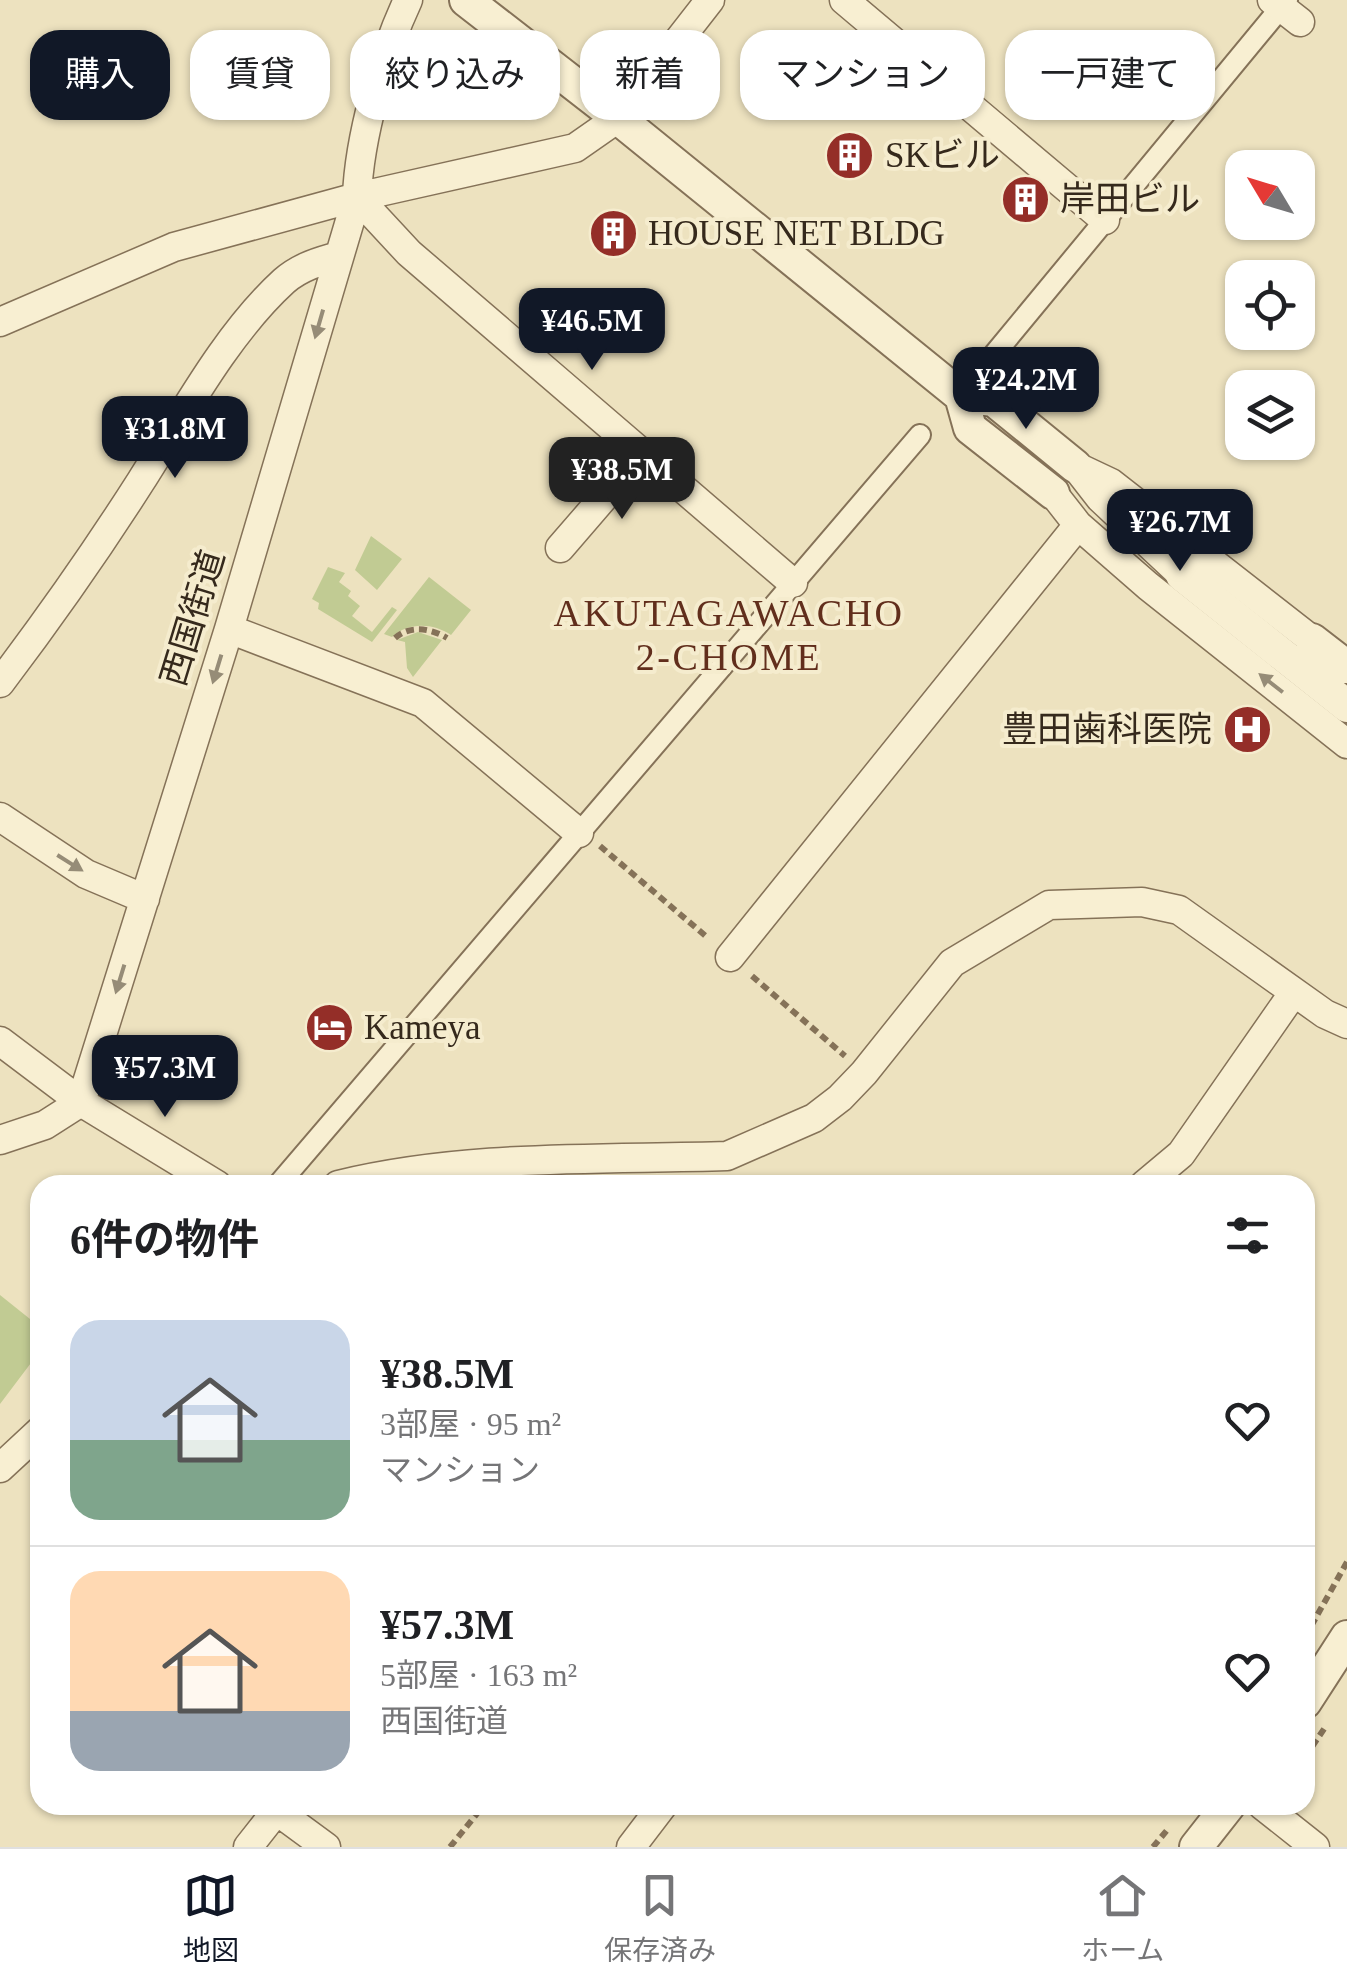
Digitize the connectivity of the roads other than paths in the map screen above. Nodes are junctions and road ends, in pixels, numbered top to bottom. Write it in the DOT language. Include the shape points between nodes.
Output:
graph roads {
  1 [pos="408,0"];
  2 [pos="466,0"];
  3 [pos="710,0"];
  4 [pos="844,0"];
  5 [pos="1285,7"];
  6 [pos="687,30"];
  7 [pos="580,88"];
  8 [pos="615,120"];
  9 [pos="620,120"];
  10 [pos="358,197"];
  11 [pos="1105,220"];
  12 [pos="340,256"];
  13 [pos="0,322"];
  14 [pos="987,363"];
  15 [pos="961,396"];
  16 [pos="920,435"];
  17 [pos="642,453"];
  18 [pos="1074,466"];
  19 [pos="1053,493"];
  20 [pos="1078,524"];
  21 [pos="560,548"];
  22 [pos="1182,575"];
  23 [pos="793,583"];
  24 [pos="229,630"];
  25 [pos="1312,640"];
  26 [pos="1347,667"];
  27 [pos="0,682"];
  28 [pos="1347,706"];
  29 [pos="1347,744"];
  30 [pos="0,818"];
  31 [pos="579,834"];
  32 [pos="145,899"];
  33 [pos="730,956"];
  34 [pos="1294,992"];
  35 [pos="1347,1024"];
  36 [pos="0,1041"];
  37 [pos="82,1102"];
  38 [pos="0,1140"];
  39 [pos="544,1173"];
  40 [pos="200,1175"];
  41 [pos="287,1175"];
  42 [pos="379,1175"];
  43 [pos="1156,1175"];
  44 [pos="30,1441"];
  45 [pos="0,1468"];
  46 [pos="1347,1636"];
  47 [pos="1315,1686"];
  48 [pos="273,1815"];
  49 [pos="287,1815"];
  50 [pos="655,1815"];
  51 [pos="1221,1815"];
  52 [pos="1275,1815"];
  53 [pos="248,1847"];
  54 [pos="326,1847"];
  55 [pos="630,1847"];
  56 [pos="1196,1847"];
  57 [pos="1315,1847"];
  1 -- 10 [label="street, 西国街道" via="358,167"];
  2 -- 7 [label="street"];
  3 -- 6 [label="street"];
  4 -- 11 [label="street"];
  5 -- 11 [label="street"];
  8 -- 10 [label="street" via="575,148"];
  9 -- 15 [label="street"];
  10 -- 12 [label="street, 西国街道"];
  10 -- 13 [label="street" via="174,247"];
  10 -- 17 [label="street" via="409,252"];
  11 -- 14 [label="street"];
  12 -- 24 [label="street, 西国街道, one-way"];
  12 -- 27 [label="street" via="285,280 254,315"];
  15 -- 18 [label="street" via="994,400"];
  15 -- 19 [label="street" via="970,428"];
  16 -- 23 [label="street"];
  17 -- 21 [label="street"];
  17 -- 23 [label="street"];
  18 -- 22 [label="street"];
  18 -- 25 [label="street" via="1112,483"];
  19 -- 20 [label="street"];
  19 -- 22 [label="street"];
  29 -- 20 [label="street, one-way"];
  20 -- 33 [label="street"];
  22 -- 28 [label="street"];
  23 -- 31 [label="street"];
  24 -- 31 [label="street" via="423,702"];
  24 -- 32 [label="street, 西国街道, one-way"];
  25 -- 26 [label="street"];
  30 -- 32 [label="street, one-way" via="86,874"];
  31 -- 41 [label="street"];
  32 -- 37 [label="street, 西国街道, one-way"];
  34 -- 35 [label="street"];
  34 -- 39 [label="street" via="1179,910 1142,902 1049,906 952,963 864,1073 814,1118 727,1156"];
  34 -- 43 [label="street" via="1181,1154"];
  36 -- 37 [label="street"];
  37 -- 38 [label="street"];
  37 -- 40 [label="street"];
  39 -- 42 [label="street" via="463,1164"];
  44 -- 45 [label="street"];
  46 -- 47 [label="street"];
  48 -- 53 [label="street"];
  49 -- 54 [label="street"];
  50 -- 55 [label="street"];
  51 -- 56 [label="street"];
  52 -- 57 [label="street"];
}
